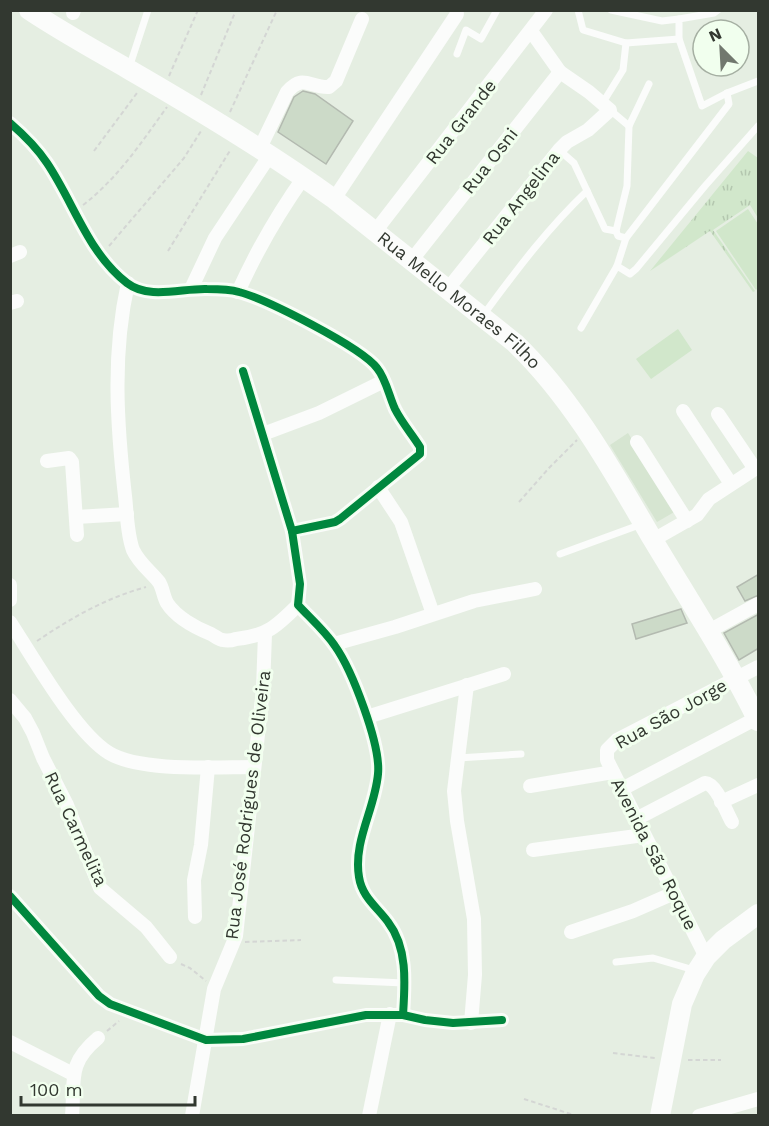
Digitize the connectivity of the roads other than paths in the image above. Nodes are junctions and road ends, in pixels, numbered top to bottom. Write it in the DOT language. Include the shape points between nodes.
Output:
graph roads {
  1 [pos="29,10"];
  2 [pos="148,10"];
  3 [pos="497,10"];
  4 [pos="546,10"];
  5 [pos="578,10"];
  6 [pos="611,10"];
  7 [pos="718,10"];
  8 [pos="457,14"];
  9 [pos="362,19"];
  10 [pos="679,19"];
  11 [pos="531,31"];
  12 [pos="680,39"];
  13 [pos="626,43"];
  14 [pos="457,54"];
  15 [pos="130,65"];
  16 [pos="560,72"];
  17 [pos="759,81"];
  18 [pos="649,84"];
  19 [pos="727,93"];
  20 [pos="606,107"];
  21 [pos="10,123"];
  22 [pos="629,126"];
  23 [pos="759,126"];
  24 [pos="559,150"];
  25 [pos="265,152"];
  26 [pos="304,177"];
  27 [pos="587,191"];
  28 [pos="334,199"];
  29 [pos="616,231"];
  30 [pos="374,233"];
  31 [pos="626,238"];
  32 [pos="415,256"];
  33 [pos="617,266"];
  34 [pos="128,284"];
  35 [pos="191,289"];
  36 [pos="447,290"];
  37 [pos="238,292"];
  38 [pos="484,314"];
  39 [pos="581,328"];
  40 [pos="243,371"];
  41 [pos="384,381"];
  42 [pos="683,411"];
  43 [pos="718,414"];
  44 [pos="263,434"];
  45 [pos="637,442"];
  46 [pos="47,461"];
  47 [pos="757,468"];
  48 [pos="731,484"];
  49 [pos="378,487"];
  50 [pos="127,514"];
  51 [pos="76,517"];
  52 [pos="687,521"];
  53 [pos="292,531"];
  54 [pos="649,532"];
  55 [pos="77,535"];
  56 [pos="560,554"];
  57 [pos="10,585"];
  58 [pos="535,589"];
  59 [pos="10,600"];
  60 [pos="759,604"];
  61 [pos="298,605"];
  62 [pos="433,614"];
  63 [pos="10,622"];
  64 [pos="709,631"];
  65 [pos="265,634"];
  66 [pos="334,644"];
  67 [pos="759,667"];
  68 [pos="504,674"];
  69 [pos="736,679"];
  70 [pos="467,685"];
  71 [pos="10,700"];
  72 [pos="367,717"];
  73 [pos="758,719"];
  74 [pos="607,750"];
  75 [pos="521,754"];
  76 [pos="458,758"];
  77 [pos="208,767"];
  78 [pos="254,767"];
  79 [pos="613,772"];
  80 [pos="759,785"];
  81 [pos="530,786"];
  82 [pos="622,789"];
  83 [pos="720,802"];
  84 [pos="636,819"];
  85 [pos="732,822"];
  86 [pos="644,835"];
  87 [pos="533,850"];
  88 [pos="674,893"];
  89 [pos="10,896"];
  90 [pos="195,917"];
  91 [pos="757,918"];
  92 [pos="571,932"];
  93 [pos="170,957"];
  94 [pos="616,962"];
  95 [pos="701,964"];
  96 [pos="336,980"];
  97 [pos="405,983"];
  98 [pos="397,1015"];
  99 [pos="502,1020"];
  100 [pos="471,1023"];
  101 [pos="98,1038"];
  102 [pos="206,1040"];
  103 [pos="10,1041"];
  104 [pos="73,1074"];
  105 [pos="759,1099"];
  106 [pos="72,1116"];
  107 [pos="192,1116"];
  108 [pos="369,1116"];
  109 [pos="660,1116"];
  110 [pos="699,1116"];
  1 -- 15 [label="main road, Rua Mello Moraes Filho" via="65,34"];
  2 -- 15 [label="lane"];
  3 -- 14 [label="lane" via="482,39 466,30"];
  4 -- 11 [label="street, Rua Grande"];
  5 -- 13 [label="lane" via="582,30"];
  6 -- 10 [label="lane" via="662,21"];
  7 -- 10 [label="lane"];
  8 -- 28 [label="street"];
  9 -- 25 [label="street" via="336,81 329,87 305,81 287,92"];
  10 -- 12 [label="lane"];
  11 -- 16 [label="street"];
  11 -- 30 [label="street, Rua Grande"];
  12 -- 13 [label="lane"];
  12 -- 19 [label="lane" via="702,106"];
  13 -- 20 [label="lane" via="623,70"];
  15 -- 25 [label="main road, Rua Mello Moraes Filho"];
  16 -- 20 [label="street"];
  16 -- 32 [label="street, Rua Osni"];
  17 -- 19 [label="lane"];
  18 -- 22 [label="lane"];
  19 -- 31 [label="lane" via="729,104"];
  20 -- 22 [label="lane"];
  20 -- 24 [label="street, Rua Angelina" via="588,130"];
  21 -- 34 [label="street" via="37,149 78,221 101,255"];
  22 -- 29 [label="lane" via="627,186"];
  23 -- 33 [label="lane" via="636,269 630,274"];
  24 -- 27 [label="lane" via="574,163"];
  24 -- 36 [label="street, Rua Angelina"];
  25 -- 26 [label="main road, Rua Mello Moraes Filho"];
  25 -- 35 [label="street" via="215,238"];
  26 -- 28 [label="main road, Rua Mello Moraes Filho"];
  26 -- 37 [label="street" via="277,215"];
  27 -- 29 [label="lane" via="605,229"];
  27 -- 38 [label="lane" via="528,255"];
  28 -- 30 [label="main road, Rua Mello Moraes Filho"];
  29 -- 31 [label="lane"];
  30 -- 32 [label="main road, Rua Mello Moraes Filho"];
  31 -- 33 [label="lane"];
  32 -- 36 [label="main road, Rua Mello Moraes Filho"];
  33 -- 39 [label="lane"];
  34 -- 35 [label="street" via="153,292"];
  34 -- 50 [label="street" via="119,336 117,391"];
  35 -- 37 [label="street"];
  36 -- 38 [label="main road, Rua Mello Moraes Filho"];
  37 -- 41 [label="street" via="275,306 354,350 376,367"];
  38 -- 54 [label="main road, Rua Mello Moraes Filho" via="558,389"];
  40 -- 44 [label="street"];
  41 -- 44 [label="street" via="320,413"];
  41 -- 49 [label="street" via="421,452"];
  42 -- 48 [label="street"];
  43 -- 47 [label="street"];
  44 -- 53 [label="street"];
  45 -- 52 [label="street"];
  46 -- 51 [label="street" via="69,458 72,462"];
  47 -- 48 [label="street"];
  48 -- 52 [label="street"];
  49 -- 53 [label="street" via="334,522"];
  49 -- 62 [label="street" via="401,522"];
  50 -- 51 [label="street"];
  50 -- 65 [label="street" via="132,548 160,583 167,603 182,618 222,640"];
  51 -- 55 [label="street"];
  52 -- 54 [label="street"];
  53 -- 61 [label="street" via="300,584"];
  54 -- 56 [label="lane"];
  54 -- 64 [label="main road, Rua Mello Moraes Filho"];
  57 -- 59 [label="street"];
  58 -- 62 [label="street" via="497,595"];
  60 -- 64 [label="street"];
  61 -- 65 [label="street"];
  61 -- 66 [label="street"];
  62 -- 66 [label="street"];
  63 -- 77 [label="street" via="79,724 110,754 164,766"];
  64 -- 69 [label="main road, Rua Mello Moraes Filho"];
  65 -- 78 [label="street, Rua José Rodrigues de Oliveira"];
  66 -- 72 [label="street" via="352,676"];
  67 -- 69 [label="street"];
  68 -- 70 [label="street"];
  69 -- 73 [label="main road, Rua Mello Moraes Filho"];
  69 -- 74 [label="street, Rua São Jorge" via="617,740"];
  70 -- 72 [label="street"];
  70 -- 76 [label="street"];
  71 -- 93 [label="street, Rua Carmelita" via="33,734 100,888 146,927"];
  72 -- 97 [label="street" via="378,774 358,850 359,878 363,892 389,923 399,944"];
  73 -- 82 [label="street"];
  74 -- 79 [label="street, Avenida São Roque"];
  75 -- 76 [label="lane"];
  76 -- 100 [label="street" via="454,791 474,919"];
  77 -- 78 [label="street"];
  77 -- 90 [label="street" via="194,880"];
  78 -- 102 [label="street, Rua José Rodrigues de Oliveira" via="236,936 214,989"];
  79 -- 81 [label="street"];
  79 -- 82 [label="street, Avenida São Roque"];
  80 -- 83 [label="street"];
  82 -- 84 [label="street, Avenida São Roque"];
  83 -- 84 [label="street" via="715,788 705,783"];
  83 -- 85 [label="street"];
  84 -- 86 [label="street, Avenida São Roque"];
  86 -- 87 [label="street"];
  86 -- 88 [label="street, Avenida São Roque"];
  88 -- 92 [label="street"];
  88 -- 95 [label="street, Avenida São Roque"];
  89 -- 102 [label="street" via="88,986 110,1004"];
  91 -- 95 [label="main road" via="723,940"];
  94 -- 95 [label="lane" via="653,958"];
  95 -- 109 [label="main road" via="682,1004 665,1060"];
  96 -- 97 [label="lane"];
  97 -- 98 [label="street"];
  98 -- 100 [label="street"];
  98 -- 102 [label="street" via="351,1017 243,1039"];
  98 -- 108 [label="street"];
  99 -- 100 [label="street"];
  101 -- 104 [label="street" via="76,1062"];
  102 -- 107 [label="street, Rua José Rodrigues de Oliveira"];
  103 -- 104 [label="street"];
  104 -- 106 [label="street"];
  105 -- 110 [label="street"];
}
